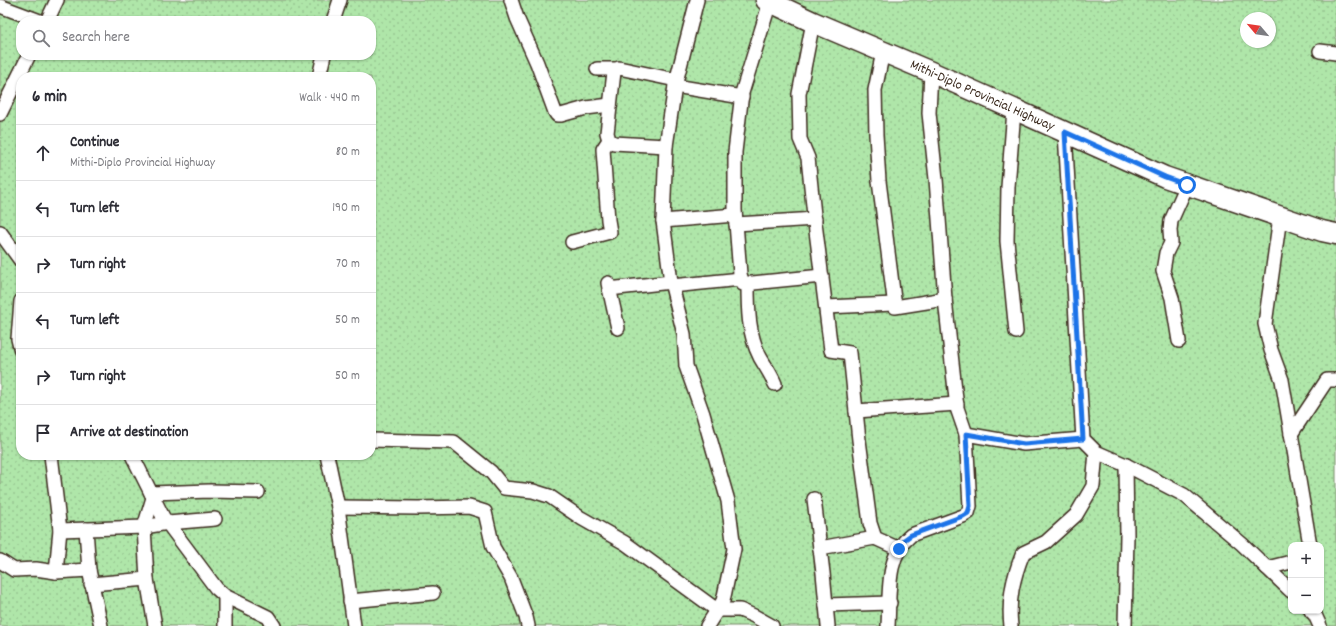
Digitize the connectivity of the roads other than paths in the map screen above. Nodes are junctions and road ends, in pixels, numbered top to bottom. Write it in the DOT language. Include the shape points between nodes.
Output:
graph roads {
  1 [pos="57,0"];
  2 [pos="340,0"];
  3 [pos="511,0"];
  4 [pos="697,0"];
  5 [pos="768,1"];
  6 [pos="0,6"];
  7 [pos="27,16"];
  8 [pos="50,16"];
  9 [pos="335,16"];
  10 [pos="813,22"];
  11 [pos="883,52"];
  12 [pos="1320,52"];
  13 [pos="1336,53"];
  14 [pos="26,60"];
  15 [pos="323,60"];
  16 [pos="617,69"];
  17 [pos="597,70"];
  18 [pos="20,72"];
  19 [pos="320,72"];
  20 [pos="931,72"];
  21 [pos="16,81"];
  22 [pos="675,83"];
  23 [pos="0,84"];
  24 [pos="13,87"];
  25 [pos="742,97"];
  26 [pos="610,106"];
  27 [pos="1014,110"];
  28 [pos="0,114"];
  29 [pos="1065,132"];
  30 [pos="609,140"];
  31 [pos="666,146"];
  32 [pos="1187,185"];
  33 [pos="1280,217"];
  34 [pos="736,219"];
  35 [pos="814,219"];
  36 [pos="663,221"];
  37 [pos="1335,229"];
  38 [pos="0,232"];
  39 [pos="572,242"];
  40 [pos="16,253"];
  41 [pos="822,276"];
  42 [pos="745,281"];
  43 [pos="671,284"];
  44 [pos="945,299"];
  45 [pos="894,304"];
  46 [pos="826,307"];
  47 [pos="618,328"];
  48 [pos="1016,332"];
  49 [pos="1179,341"];
  50 [pos="1336,380"];
  51 [pos="775,384"];
  52 [pos="957,404"];
  53 [pos="856,410"];
  54 [pos="966,434"];
  55 [pos="1292,434"];
  56 [pos="1083,439"];
  57 [pos="376,440"];
  58 [pos="1096,452"];
  59 [pos="52,460"];
  60 [pos="134,460"];
  61 [pos="329,460"];
  62 [pos="1126,465"];
  63 [pos="258,492"];
  64 [pos="152,495"];
  65 [pos="814,499"];
  66 [pos="338,507"];
  67 [pos="215,519"];
  68 [pos="168,523"];
  69 [pos="144,527"];
  70 [pos="86,529"];
  71 [pos="60,530"];
  72 [pos="875,538"];
  73 [pos="1310,542"];
  74 [pos="820,548"];
  75 [pos="899,549"];
  76 [pos="0,561"];
  77 [pos="1288,563"];
  78 [pos="1268,568"];
  79 [pos="89,570"];
  80 [pos="56,572"];
  81 [pos="147,579"];
  82 [pos="92,584"];
  83 [pos="1288,588"];
  84 [pos="433,593"];
  85 [pos="225,596"];
  86 [pos="350,600"];
  87 [pos="890,603"];
  88 [pos="826,605"];
  89 [pos="717,610"];
  90 [pos="1314,614"];
  91 [pos="101,626"];
  92 [pos="155,626"];
  93 [pos="225,626"];
  94 [pos="274,626"];
  95 [pos="354,626"];
  96 [pos="528,626"];
  97 [pos="707,626"];
  98 [pos="772,626"];
  99 [pos="828,626"];
  100 [pos="888,626"];
  101 [pos="1011,626"];
  102 [pos="1125,626"];
  103 [pos="1320,626"];
  1 -- 8 [label="street"];
  2 -- 9 [label="street"];
  3 -- 26 [label="street" via="555,112 561,116 586,108"];
  4 -- 22 [label="street"];
  5 -- 10 [label="main road, Mithi-Diplo Provincial Highway"];
  5 -- 25 [label="street"];
  6 -- 7 [label="street"];
  10 -- 11 [label="main road, Mithi-Diplo Provincial Highway"];
  10 -- 35 [label="street" via="799,94 799,109 800,139 808,158"];
  11 -- 20 [label="main road, Mithi-Diplo Provincial Highway"];
  11 -- 45 [label="street" via="875,90 876,135"];
  12 -- 13 [label="street"];
  14 -- 18 [label="street"];
  15 -- 19 [label="street"];
  16 -- 17 [label="street"];
  16 -- 22 [label="street"];
  16 -- 26 [label="street" via="614,72"];
  20 -- 27 [label="main road, Mithi-Diplo Provincial Highway"];
  20 -- 44 [label="street" via="929,113"];
  21 -- 24 [label="street"];
  22 -- 25 [label="street"];
  22 -- 31 [label="street"];
  23 -- 24 [label="street"];
  24 -- 28 [label="street"];
  25 -- 34 [label="street" via="735,152"];
  26 -- 30 [label="street" via="607,133"];
  27 -- 29 [label="main road, Mithi-Diplo Provincial Highway"];
  27 -- 48 [label="street" via="1007,240"];
  29 -- 32 [label="main road, Mithi-Diplo Provincial Highway"];
  29 -- 56 [label="street"];
  30 -- 31 [label="street" via="614,143"];
  30 -- 39 [label="street" via="603,149 610,232"];
  31 -- 36 [label="street"];
  32 -- 33 [label="main road, Mithi-Diplo Provincial Highway"];
  32 -- 49 [label="street" via="1171,221 1171,243 1166,253 1163,271 1172,298"];
  33 -- 37 [label="main road, Mithi-Diplo Provincial Highway" via="1322,231"];
  33 -- 55 [label="street" via="1265,324 1282,380"];
  34 -- 35 [label="street"];
  34 -- 36 [label="street"];
  34 -- 42 [label="street"];
  35 -- 41 [label="street"];
  36 -- 43 [label="street"];
  38 -- 40 [label="street"];
  41 -- 42 [label="street"];
  41 -- 46 [label="street"];
  42 -- 43 [label="street"];
  42 -- 51 [label="street" via="751,335"];
  43 -- 47 [label="street" via="608,286"];
  43 -- 89 [label="street" via="684,334 686,366 728,501 734,549 723,601"];
  44 -- 45 [label="street" via="895,307"];
  44 -- 52 [label="street"];
  45 -- 46 [label="street"];
  46 -- 53 [label="street" via="832,350 850,353"];
  50 -- 55 [label="street" via="1327,380"];
  52 -- 53 [label="street"];
  52 -- 54 [label="street"];
  53 -- 72 [label="street" via="870,523"];
  54 -- 56 [label="street" via="1024,444"];
  54 -- 75 [label="street" via="970,506 968,513 911,535 904,540"];
  55 -- 73 [label="street"];
  56 -- 58 [label="street"];
  57 -- 89 [label="street" via="454,442 491,472 504,488 533,491 549,496 625,543"];
  58 -- 62 [label="street"];
  58 -- 101 [label="street" via="1093,486 1076,515 1046,542 1023,553 1014,575 1009,611"];
  59 -- 71 [label="street"];
  60 -- 64 [label="street"];
  61 -- 66 [label="street"];
  62 -- 78 [label="street" via="1184,495"];
  62 -- 102 [label="street"];
  63 -- 64 [label="street" via="210,491"];
  64 -- 68 [label="street"];
  64 -- 69 [label="street"];
  65 -- 74 [label="street"];
  66 -- 86 [label="street"];
  66 -- 96 [label="street" via="469,507 485,512 493,547 511,578"];
  67 -- 68 [label="street"];
  68 -- 69 [label="street"];
  68 -- 85 [label="street" via="216,588"];
  69 -- 70 [label="street"];
  69 -- 81 [label="street"];
  70 -- 71 [label="street"];
  70 -- 79 [label="street"];
  71 -- 80 [label="street"];
  72 -- 74 [label="street"];
  72 -- 75 [label="street"];
  74 -- 88 [label="street"];
  75 -- 87 [label="street" via="891,571"];
  76 -- 80 [label="street" via="14,570 36,569"];
  77 -- 78 [label="street"];
  78 -- 83 [label="street"];
  79 -- 80 [label="street"];
  79 -- 82 [label="street"];
  81 -- 82 [label="street"];
  81 -- 92 [label="street"];
  82 -- 91 [label="street"];
  84 -- 86 [label="street"];
  85 -- 93 [label="street"];
  85 -- 94 [label="street" via="268,617"];
  86 -- 95 [label="street"];
  87 -- 88 [label="street"];
  87 -- 100 [label="street"];
  88 -- 99 [label="street"];
  89 -- 97 [label="street"];
  89 -- 98 [label="street" via="740,610"];
  90 -- 103 [label="street"];
}
